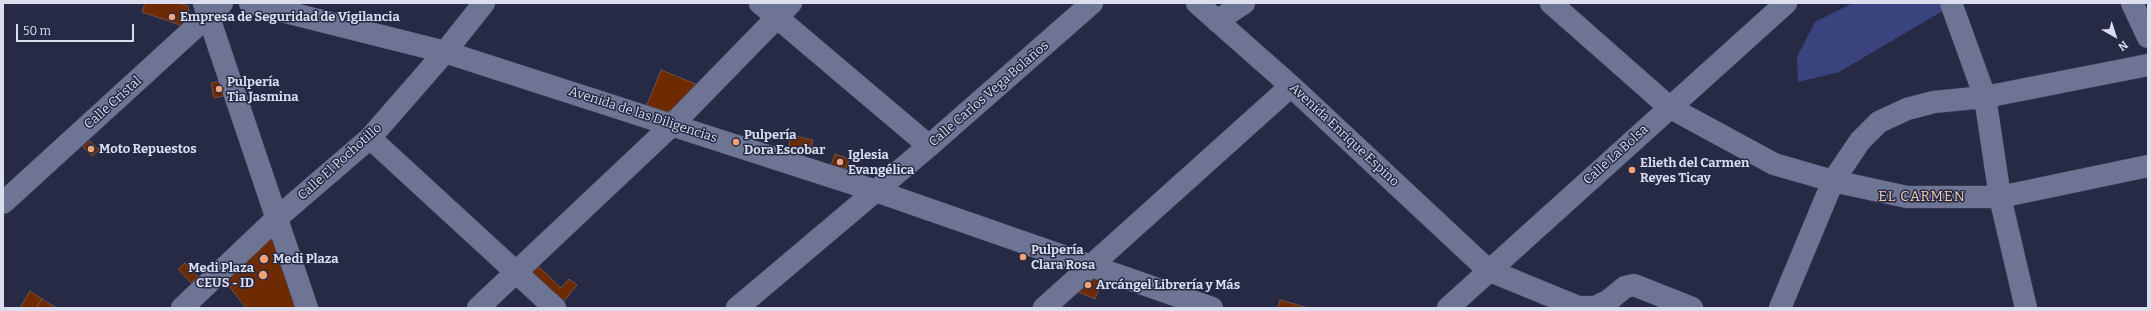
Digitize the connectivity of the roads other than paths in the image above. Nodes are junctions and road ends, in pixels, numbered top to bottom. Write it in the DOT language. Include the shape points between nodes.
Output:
graph roads {
  1 [pos="250,3"];
  2 [pos="484,3"];
  3 [pos="760,3"];
  4 [pos="1092,3"];
  5 [pos="1197,3"];
  6 [pos="1244,3"];
  7 [pos="1551,3"];
  8 [pos="1786,3"];
  9 [pos="1952,3"];
  10 [pos="2132,3"];
  11 [pos="211,7"];
  12 [pos="784,10"];
  13 [pos="1217,21"];
  14 [pos="2148,37"];
  15 [pos="445,52"];
  16 [pos="2148,66"];
  17 [pos="1291,86"];
  18 [pos="1985,97"];
  19 [pos="1669,108"];
  20 [pos="672,124"];
  21 [pos="370,138"];
  22 [pos="929,146"];
  23 [pos="2148,166"];
  24 [pos="1833,181"];
  25 [pos="876,191"];
  26 [pos="2000,197"];
  27 [pos="3,203"];
  28 [pos="277,218"];
  29 [pos="1091,265"];
  30 [pos="1488,270"];
  31 [pos="517,272"];
  32 [pos="182,308"];
  33 [pos="307,308"];
  34 [pos="478,308"];
  35 [pos="555,308"];
  36 [pos="737,308"];
  37 [pos="1044,308"];
  38 [pos="1212,308"];
  39 [pos="1448,308"];
  40 [pos="1692,308"];
  41 [pos="1780,308"];
  42 [pos="2026,308"];
  1 -- 15 [label="street, Avenida de las Diligencias"];
  2 -- 15 [label="street, Calle El Pochotillo"];
  3 -- 12 [label="street"];
  4 -- 22 [label="street, Calle Carlos Vega Bolaños"];
  5 -- 13 [label="street, Avenida Enrique Espino"];
  6 -- 13 [label="street"];
  7 -- 19 [label="street"];
  8 -- 19 [label="street, Calle La Bolsa"];
  9 -- 18 [label="street"];
  10 -- 14 [label="street"];
  11 -- 27 [label="street, Calle Cristal"];
  11 -- 28 [label="street"];
  12 -- 20 [label="street"];
  12 -- 22 [label="street"];
  13 -- 17 [label="street, Avenida Enrique Espino"];
  15 -- 20 [label="street, Avenida de las Diligencias"];
  15 -- 21 [label="street, Calle El Pochotillo"];
  16 -- 18 [label="street"];
  17 -- 29 [label="street"];
  17 -- 30 [label="street, Avenida Enrique Espino"];
  18 -- 24 [label="street" via="1934,102 1879,122 1860,141"];
  18 -- 26 [label="street"];
  19 -- 24 [label="street" via="1774,164"];
  19 -- 30 [label="street, Calle La Bolsa"];
  20 -- 25 [label="street, Avenida de las Diligencias"];
  20 -- 31 [label="street"];
  21 -- 28 [label="street, Calle El Pochotillo"];
  21 -- 31 [label="street"];
  22 -- 25 [label="street, Calle Carlos Vega Bolaños"];
  23 -- 26 [label="street"];
  24 -- 26 [label="street" via="1907,197"];
  24 -- 41 [label="street"];
  25 -- 29 [label="street, Avenida de las Diligencias"];
  25 -- 36 [label="street, Calle Carlos Vega Bolaños"];
  26 -- 42 [label="street"];
  28 -- 32 [label="street, Calle El Pochotillo"];
  28 -- 33 [label="street"];
  29 -- 37 [label="street"];
  29 -- 38 [label="street, Avenida de las Diligencias"];
  30 -- 39 [label="street, Calle La Bolsa"];
  30 -- 40 [label="street" via="1578,307 1596,307 1625,287 1634,285"];
  31 -- 34 [label="street"];
  31 -- 35 [label="street"];
}
